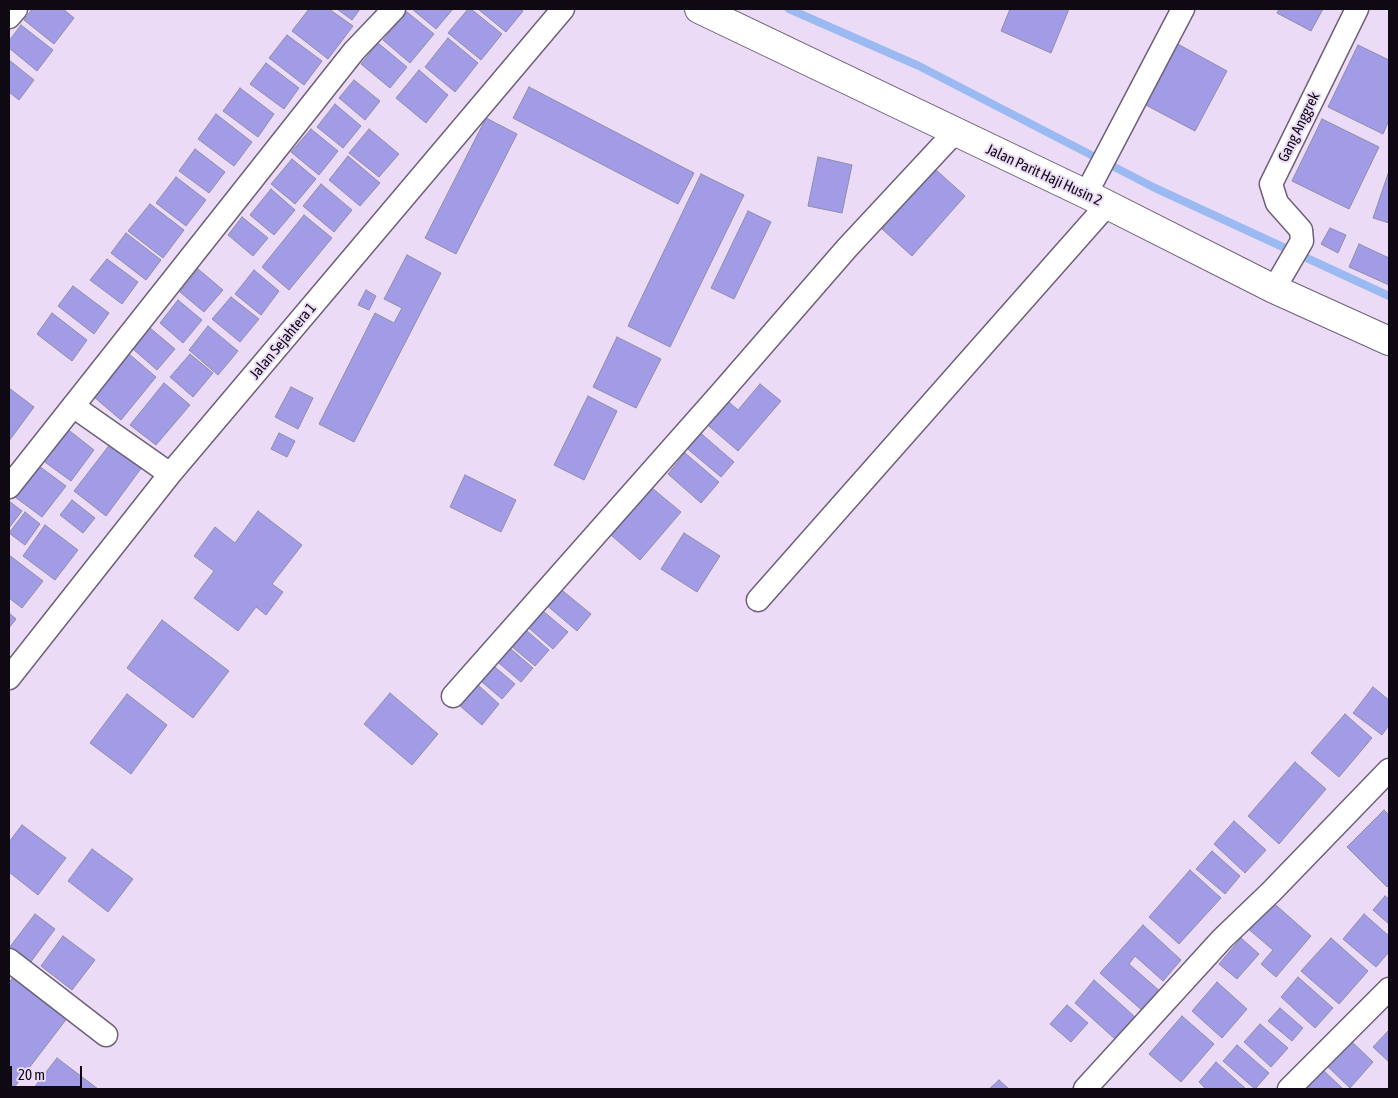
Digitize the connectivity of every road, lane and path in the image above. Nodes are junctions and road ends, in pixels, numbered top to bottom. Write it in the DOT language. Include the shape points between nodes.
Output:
graph roads {
  1 [pos="16,9"];
  2 [pos="394,9"];
  3 [pos="563,9"];
  4 [pos="698,9"];
  5 [pos="1183,9"];
  6 [pos="1357,9"];
  7 [pos="9,17"];
  8 [pos="955,132"];
  9 [pos="1096,191"];
  10 [pos="1278,283"];
  11 [pos="1388,338"];
  12 [pos="73,406"];
  13 [pos="170,474"];
  14 [pos="9,487"];
  15 [pos="758,600"];
  16 [pos="9,678"];
  17 [pos="453,696"];
  18 [pos="1389,770"];
  19 [pos="9,960"];
  20 [pos="1386,1000"];
  21 [pos="106,1035"];
  22 [pos="1085,1089"];
  23 [pos="1289,1089"];
  1 -- 7 [label="street"];
  2 -- 12 [label="street" via="354,51"];
  3 -- 13 [label="street, Jalan Sejahtera 1"];
  4 -- 8 [label="street, Jalan Parit Haji Husin 2"];
  5 -- 9 [label="street" via="1112,143"];
  6 -- 10 [label="street, Gang Anggrek" via="1271,184 1278,203 1301,230 1302,241"];
  8 -- 9 [label="street, Jalan Parit Haji Husin 2"];
  8 -- 17 [label="street" via="847,248"];
  9 -- 10 [label="street, Jalan Parit Haji Husin 2"];
  9 -- 15 [label="street"];
  10 -- 11 [label="street, Jalan Parit Haji Husin 2"];
  12 -- 13 [label="street"];
  12 -- 14 [label="street"];
  13 -- 16 [label="street, Jalan Sejahtera 1"];
  18 -- 22 [label="street" via="1222,939"];
  19 -- 21 [label="street"];
  20 -- 23 [label="street"];
}
